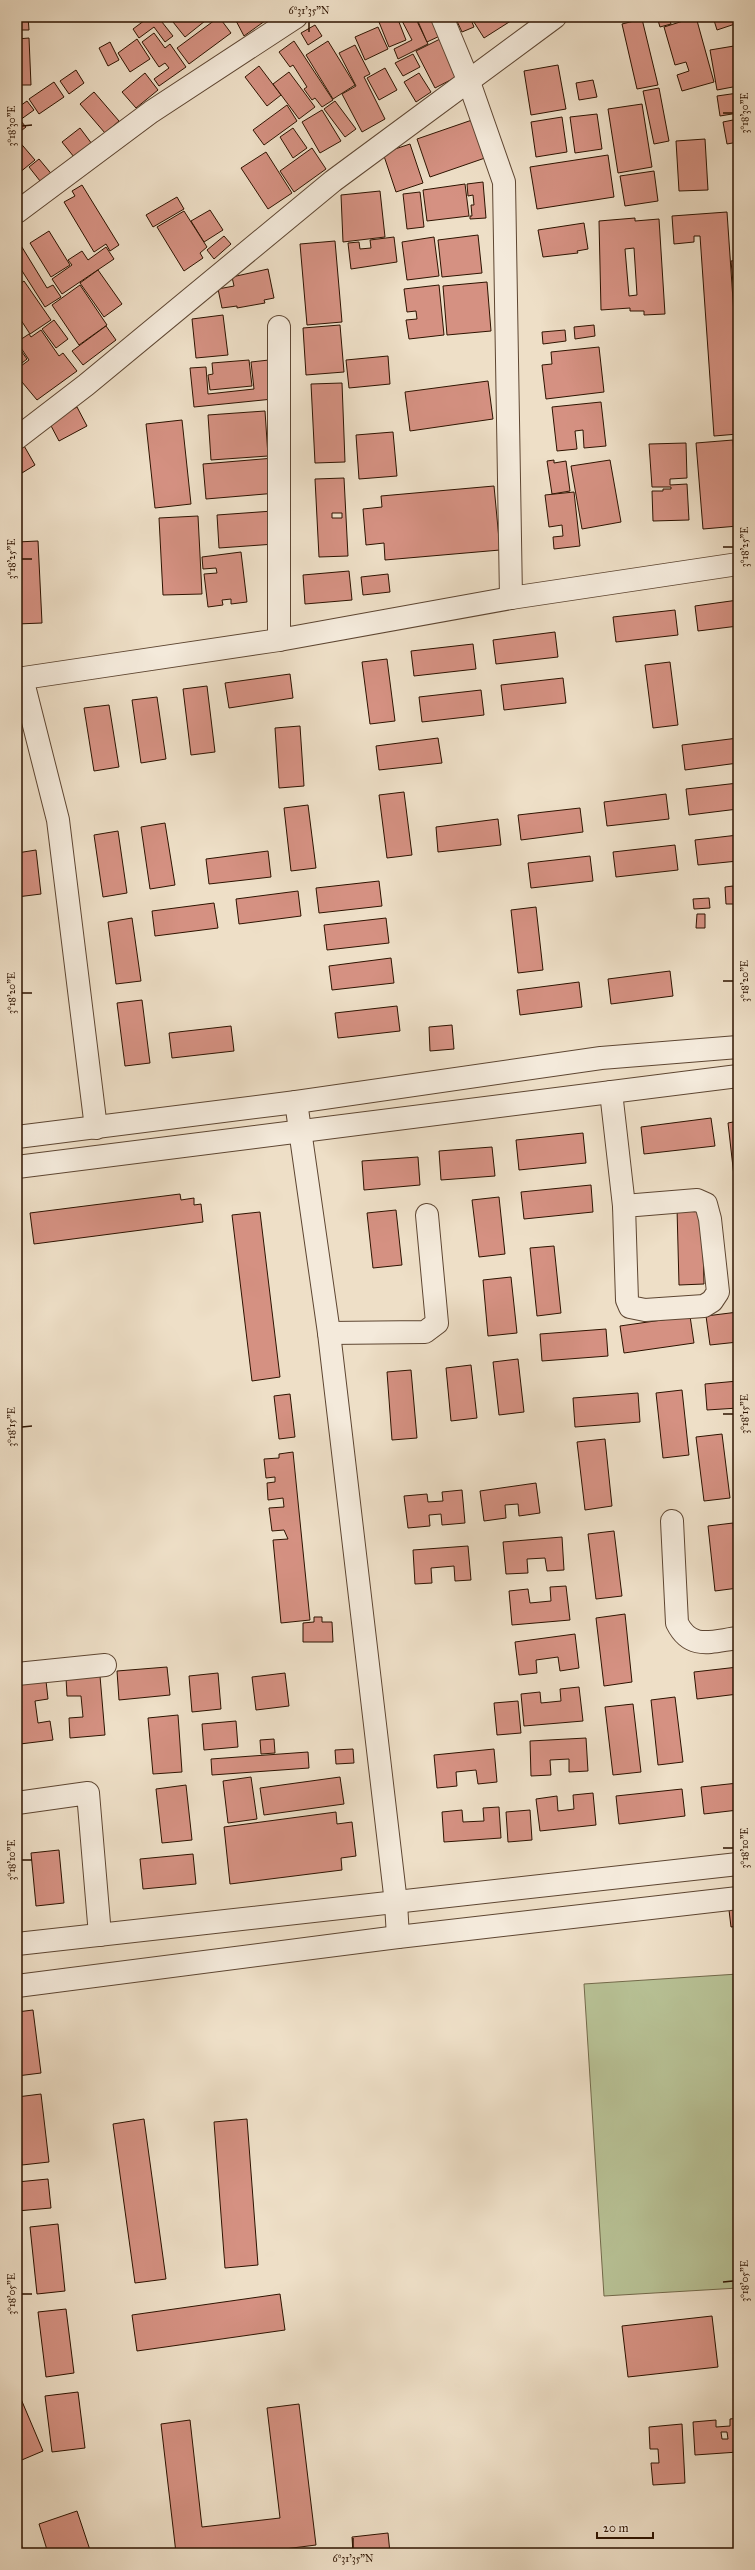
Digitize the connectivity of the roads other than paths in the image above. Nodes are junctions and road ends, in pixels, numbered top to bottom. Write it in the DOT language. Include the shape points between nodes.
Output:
graph roads {
  1 [pos="442,17"];
  2 [pos="555,17"];
  3 [pos="293,18"];
  4 [pos="469,82"];
  5 [pos="17,212"];
  6 [pos="279,327"];
  7 [pos="17,438"];
  8 [pos="738,564"];
  9 [pos="511,598"];
  10 [pos="279,640"];
  11 [pos="19,679"];
  12 [pos="738,1047"];
  13 [pos="738,1076"];
  14 [pos="611,1092"];
  15 [pos="296,1102"];
  16 [pos="96,1128"];
  17 [pos="302,1131"];
  18 [pos="17,1137"];
  19 [pos="17,1167"];
  20 [pos="624,1206"];
  21 [pos="427,1215"];
  22 [pos="329,1333"];
  23 [pos="672,1521"];
  24 [pos="738,1638"];
  25 [pos="105,1665"];
  26 [pos="17,1674"];
  27 [pos="17,1803"];
  28 [pos="738,1864"];
  29 [pos="738,1898"];
  30 [pos="396,1903"];
  31 [pos="100,1935"];
  32 [pos="398,1937"];
  33 [pos="17,1944"];
  34 [pos="17,1986"];
  1 -- 4 [label="street"];
  2 -- 4 [label="street"];
  3 -- 5 [label="street" via="151,112"];
  4 -- 7 [label="street" via="332,181 86,385"];
  4 -- 9 [label="street" via="504,182"];
  6 -- 10 [label="street"];
  8 -- 9 [label="street"];
  9 -- 10 [label="street"];
  10 -- 11 [label="street"];
  11 -- 16 [label="street" via="58,820"];
  12 -- 15 [label="street" via="601,1058"];
  13 -- 14 [label="street"];
  14 -- 17 [label="street"];
  14 -- 20 [label="street"];
  15 -- 16 [label="street"];
  15 -- 17 [label="street"];
  16 -- 18 [label="street"];
  17 -- 19 [label="street"];
  17 -- 22 [label="street"];
  20 -- 20 [label="street" via="627,1300 630,1307 645,1310 704,1306 712,1301 718,1292 706,1204 697,1200"];
  21 -- 22 [label="street" via="437,1323 425,1332"];
  22 -- 30 [label="street"];
  23 -- 24 [label="street" via="677,1623 683,1635 695,1642"];
  25 -- 26 [label="street"];
  27 -- 31 [label="street" via="88,1793"];
  28 -- 30 [label="street"];
  29 -- 32 [label="street"];
  30 -- 31 [label="street"];
  30 -- 32 [label="street"];
  31 -- 33 [label="street"];
  32 -- 34 [label="street"];
}
